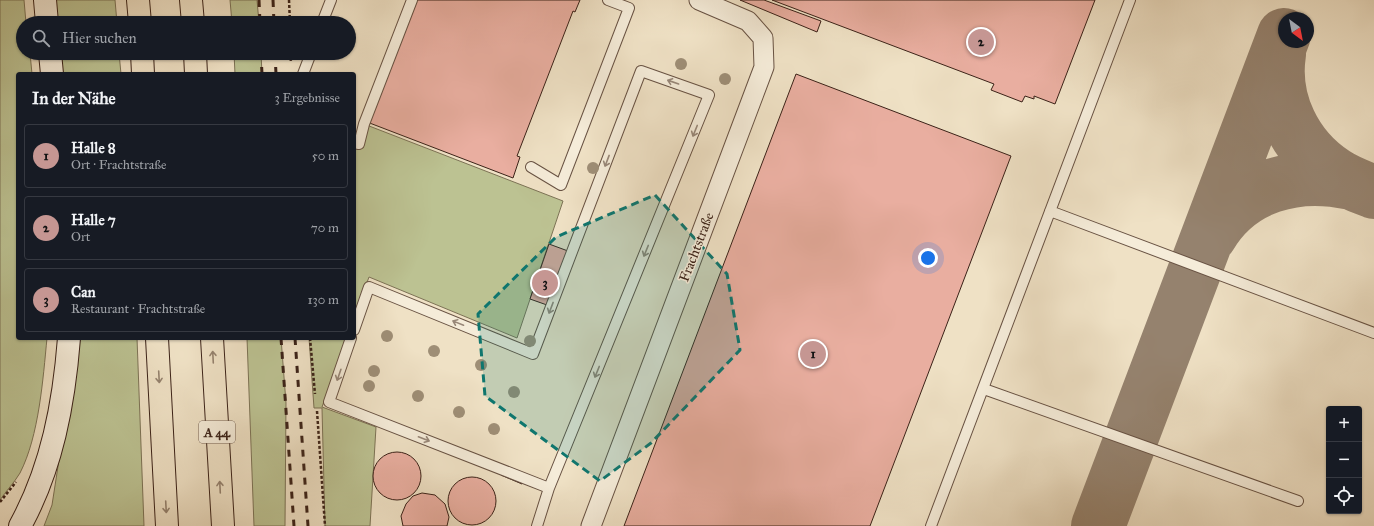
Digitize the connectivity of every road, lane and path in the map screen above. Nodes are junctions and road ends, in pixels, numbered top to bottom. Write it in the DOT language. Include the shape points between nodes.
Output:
graph roads {
  1 [pos="45,0"];
  2 [pos="138,0"];
  3 [pos="191,0"];
  4 [pos="289,0"];
  5 [pos="331,0"];
  6 [pos="412,0"];
  7 [pos="608,0"];
  8 [pos="698,0"];
  9 [pos="1130,0"];
  10 [pos="630,4"];
  11 [pos="46,16"];
  12 [pos="139,16"];
  13 [pos="192,16"];
  14 [pos="290,16"];
  15 [pos="325,16"];
  16 [pos="51,60"];
  17 [pos="142,60"];
  18 [pos="195,60"];
  19 [pos="308,60"];
  20 [pos="52,72"];
  21 [pos="143,72"];
  22 [pos="196,72"];
  23 [pos="304,72"];
  24 [pos="356,143"];
  25 [pos="531,167"];
  26 [pos="1050,211"];
  27 [pos="356,324"];
  28 [pos="1374,333"];
  29 [pos="69,340"];
  30 [pos="157,340"];
  31 [pos="212,340"];
  32 [pos="310,340"];
  33 [pos="350,340"];
  34 [pos="984,389"];
  35 [pos="316,401"];
  36 [pos="316,409"];
  37 [pos="19,477"];
  38 [pos="549,488"];
  39 [pos="1298,501"];
  40 [pos="0,502"];
  41 [pos="20,526"];
  42 [pos="167,526"];
  43 [pos="223,526"];
  44 [pos="325,526"];
  45 [pos="537,526"];
  46 [pos="591,526"];
  47 [pos="931,526"];
  1 -- 11 [label="street"];
  2 -- 12 [label="highway"];
  3 -- 13 [label="highway"];
  4 -- 14 [label="path"];
  5 -- 15 [label="lane"];
  6 -- 24 [label="lane" via="364,124 359,144"];
  7 -- 10 [label="lane"];
  8 -- 46 [label="street, Frachtstraße" via="748,20 763,38 764,67"];
  9 -- 26 [label="lane"];
  10 -- 25 [label="lane" via="561,185"];
  16 -- 20 [label="street"];
  17 -- 21 [label="highway"];
  18 -- 22 [label="highway"];
  19 -- 23 [label="lane"];
  26 -- 28 [label="lane"];
  26 -- 34 [label="lane"];
  27 -- 38 [label="lane" via="369,287 533,354 641,71 709,95"];
  29 -- 41 [label="street" via="64,392 50,453"];
  30 -- 42 [label="highway, one-way"];
  43 -- 31 [label="highway, A 44, one-way"];
  32 -- 35 [label="path"];
  33 -- 38 [label="lane, one-way" via="329,402"];
  34 -- 39 [label="lane"];
  34 -- 47 [label="lane"];
  36 -- 44 [label="path"];
  37 -- 40 [label="path"];
  38 -- 45 [label="lane"];
}
